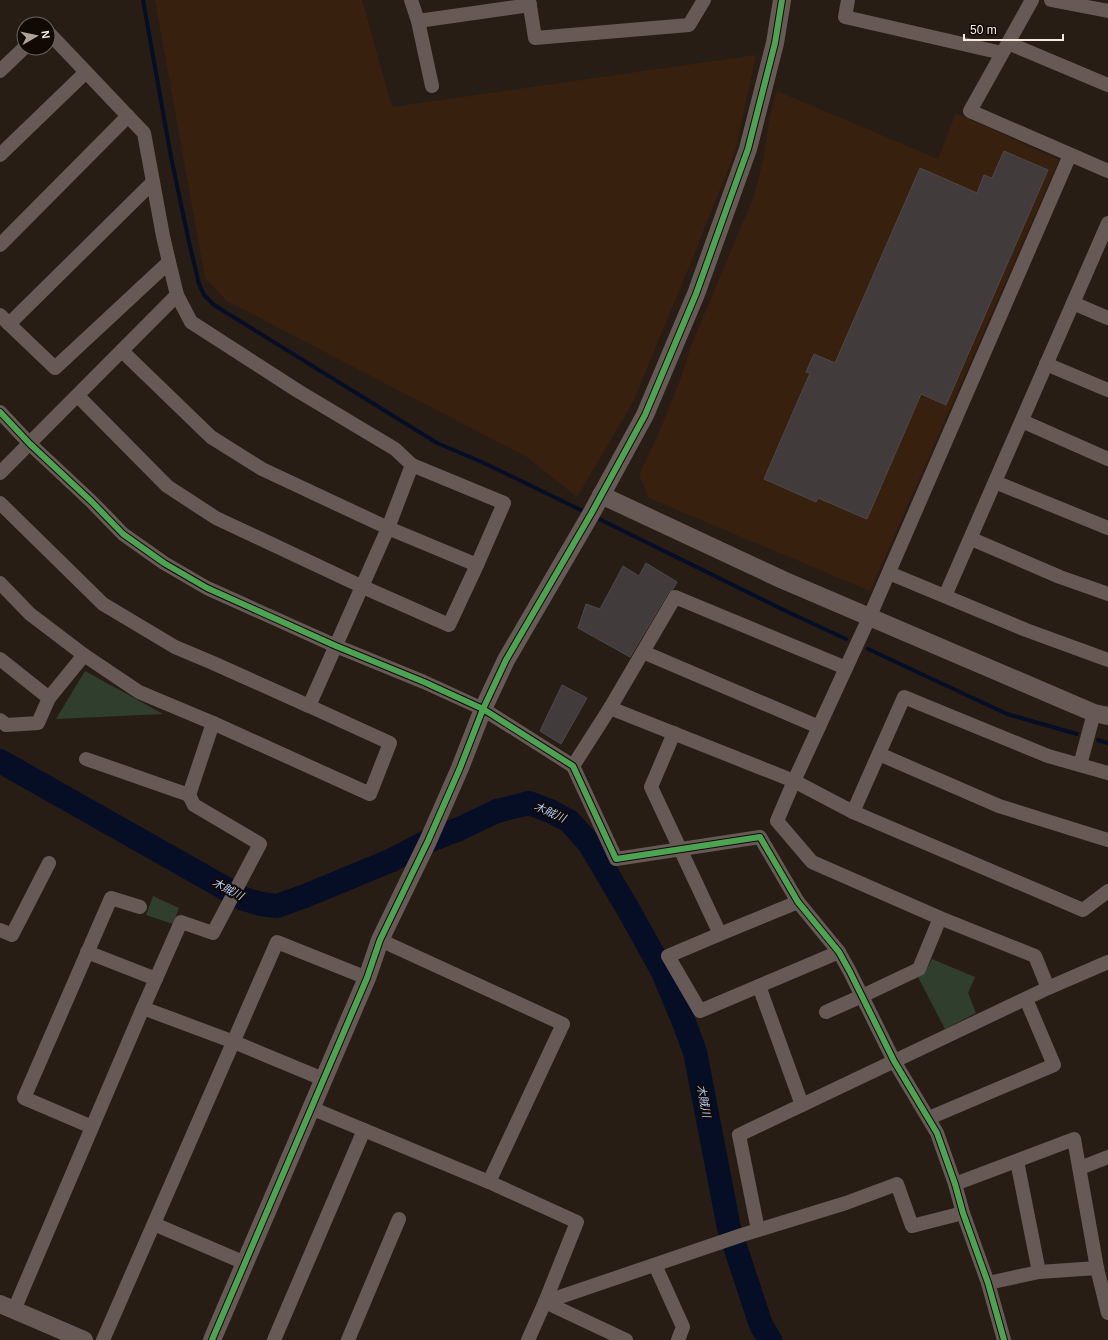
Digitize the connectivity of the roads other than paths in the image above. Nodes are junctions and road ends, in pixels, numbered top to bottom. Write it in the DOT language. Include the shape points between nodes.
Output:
graph roads {
  1 [pos="411,0"];
  2 [pos="704,0"];
  3 [pos="782,0"];
  4 [pos="848,0"];
  5 [pos="1032,0"];
  6 [pos="1051,0"];
  7 [pos="529,2"];
  8 [pos="1108,11"];
  9 [pos="418,21"];
  10 [pos="56,40"];
  11 [pos="1005,48"];
  12 [pos="16,56"];
  13 [pos="0,72"];
  14 [pos="86,72"];
  15 [pos="1108,85"];
  16 [pos="432,86"];
  17 [pos="128,116"];
  18 [pos="0,155"];
  19 [pos="1070,155"];
  20 [pos="1108,171"];
  21 [pos="153,182"];
  22 [pos="1108,223"];
  23 [pos="0,245"];
  24 [pos="169,262"];
  25 [pos="177,295"];
  26 [pos="1073,303"];
  27 [pos="1108,318"];
  28 [pos="5,319"];
  29 [pos="122,350"];
  30 [pos="1046,364"];
  31 [pos="1108,390"];
  32 [pos="78,396"];
  33 [pos="0,412"];
  34 [pos="1022,421"];
  35 [pos="30,444"];
  36 [pos="1108,459"];
  37 [pos="412,465"];
  38 [pos="0,473"];
  39 [pos="995,482"];
  40 [pos="601,495"];
  41 [pos="0,503"];
  42 [pos="388,528"];
  43 [pos="1108,528"];
  44 [pos="974,540"];
  45 [pos="476,565"];
  46 [pos="889,573"];
  47 [pos="0,583"];
  48 [pos="363,587"];
  49 [pos="1108,594"];
  50 [pos="945,596"];
  51 [pos="869,618"];
  52 [pos="336,646"];
  53 [pos="643,652"];
  54 [pos="84,655"];
  55 [pos="0,659"];
  56 [pos="1108,660"];
  57 [pos="846,668"];
  58 [pos="50,698"];
  59 [pos="309,706"];
  60 [pos="610,708"];
  61 [pos="483,709"];
  62 [pos="1101,714"];
  63 [pos="0,720"];
  64 [pos="214,723"];
  65 [pos="819,727"];
  66 [pos="674,733"];
  67 [pos="879,754"];
  68 [pos="86,759"];
  69 [pos="1080,765"];
  70 [pos="573,766"];
  71 [pos="1108,773"];
  72 [pos="794,781"];
  73 [pos="189,795"];
  74 [pos="853,812"];
  75 [pos="1108,840"];
  76 [pos="681,850"];
  77 [pos="49,864"];
  78 [pos="1108,891"];
  79 [pos="798,902"];
  80 [pos="140,907"];
  81 [pos="940,918"];
  82 [pos="0,930"];
  83 [pos="720,934"];
  84 [pos="380,940"];
  85 [pos="87,952"];
  86 [pos="839,952"];
  87 [pos="1108,962"];
  88 [pos="156,978"];
  89 [pos="367,978"];
  90 [pos="759,986"];
  91 [pos="1048,988"];
  92 [pos="862,996"];
  93 [pos="1026,999"];
  94 [pos="144,1008"];
  95 [pos="826,1012"];
  96 [pos="234,1042"];
  97 [pos="894,1061"];
  98 [pos="323,1079"];
  99 [pos="802,1105"];
  100 [pos="311,1108"];
  101 [pos="928,1118"];
  102 [pos="92,1127"];
  103 [pos="364,1130"];
  104 [pos="1108,1157"];
  105 [pos="1017,1161"];
  106 [pos="1080,1168"];
  107 [pos="489,1182"];
  108 [pos="955,1184"];
  109 [pos="963,1213"];
  110 [pos="399,1219"];
  111 [pos="154,1224"];
  112 [pos="758,1230"];
  113 [pos="245,1263"];
  114 [pos="654,1265"];
  115 [pos="1097,1268"];
  116 [pos="1039,1272"];
  117 [pos="988,1283"];
  118 [pos="545,1302"];
  119 [pos="7,1307"];
  120 [pos="1108,1313"];
  121 [pos="84,1340"];
  122 [pos="103,1340"];
  123 [pos="212,1340"];
  124 [pos="274,1340"];
  125 [pos="348,1340"];
  126 [pos="528,1340"];
  127 [pos="626,1340"];
  128 [pos="678,1340"];
  129 [pos="1004,1340"];
  1 -- 9 [label="street"];
  2 -- 7 [label="street" via="689,25 536,38"];
  3 -- 40 [label="street" via="775,43 748,148 696,294 645,415"];
  4 -- 11 [label="street" via="845,17"];
  5 -- 11 [label="street"];
  6 -- 8 [label="street"];
  7 -- 9 [label="street"];
  9 -- 16 [label="street"];
  10 -- 14 [label="street"];
  11 -- 15 [label="street"];
  11 -- 19 [label="street" via="970,111"];
  12 -- 13 [label="street"];
  14 -- 17 [label="street"];
  14 -- 18 [label="street"];
  17 -- 21 [label="street" via="144,133"];
  17 -- 23 [label="street"];
  19 -- 20 [label="street"];
  19 -- 46 [label="street"];
  21 -- 24 [label="street"];
  21 -- 28 [label="street"];
  22 -- 26 [label="street"];
  24 -- 25 [label="street"];
  24 -- 28 [label="street" via="55,368"];
  25 -- 29 [label="street"];
  25 -- 37 [label="street" via="191,322 298,391 395,449"];
  26 -- 27 [label="street"];
  26 -- 30 [label="street"];
  29 -- 32 [label="street"];
  29 -- 42 [label="street" via="211,437 262,469"];
  30 -- 31 [label="street"];
  30 -- 34 [label="street"];
  32 -- 35 [label="street"];
  32 -- 48 [label="street" via="167,486 216,518"];
  33 -- 35 [label="street"];
  34 -- 36 [label="street"];
  34 -- 39 [label="street"];
  35 -- 38 [label="street"];
  35 -- 52 [label="street" via="124,534 164,563 207,588"];
  37 -- 42 [label="street"];
  37 -- 45 [label="street" via="504,503"];
  39 -- 43 [label="street"];
  39 -- 50 [label="street"];
  40 -- 51 [label="street" via="740,561"];
  40 -- 61 [label="street" via="506,660"];
  41 -- 59 [label="street" via="103,604 175,647"];
  42 -- 45 [label="street"];
  42 -- 48 [label="street"];
  44 -- 49 [label="street" via="1060,577"];
  45 -- 48 [label="street" via="449,625"];
  46 -- 50 [label="street"];
  46 -- 51 [label="street"];
  47 -- 54 [label="street" via="30,614"];
  48 -- 52 [label="street"];
  50 -- 56 [label="street" via="1026,630"];
  51 -- 57 [label="street"];
  51 -- 62 [label="street"];
  52 -- 59 [label="street"];
  52 -- 61 [label="street"];
  53 -- 57 [label="street" via="675,597"];
  53 -- 60 [label="street"];
  53 -- 65 [label="street"];
  54 -- 58 [label="street"];
  54 -- 64 [label="street" via="139,692"];
  55 -- 58 [label="street"];
  57 -- 65 [label="street"];
  58 -- 63 [label="street" via="38,723 6,724"];
  59 -- 64 [label="street" via="390,743 370,794"];
  60 -- 66 [label="street"];
  60 -- 70 [label="street"];
  61 -- 70 [label="street"];
  61 -- 84 [label="street" via="428,841"];
  62 -- 69 [label="street"];
  64 -- 73 [label="street"];
  65 -- 72 [label="street"];
  66 -- 72 [label="street"];
  66 -- 76 [label="street" via="651,787"];
  67 -- 69 [label="street" via="904,697 1048,756"];
  67 -- 74 [label="street"];
  67 -- 75 [label="street" via="999,806"];
  68 -- 73 [label="street"];
  69 -- 71 [label="street"];
  70 -- 76 [label="street" via="616,859"];
  72 -- 74 [label="street"];
  72 -- 81 [label="street" via="777,821 812,862"];
  73 -- 88 [label="street" via="194,805 260,844 213,933 180,922"];
  74 -- 78 [label="street" via="1083,910"];
  76 -- 79 [label="street" via="760,838"];
  76 -- 83 [label="street"];
  77 -- 82 [label="street" via="12,935"];
  79 -- 83 [label="street"];
  79 -- 86 [label="street"];
  80 -- 85 [label="street" via="111,898"];
  81 -- 91 [label="street" via="1035,956"];
  81 -- 92 [label="street" via="919,969"];
  83 -- 90 [label="street" via="668,956 700,1011"];
  84 -- 89 [label="street"];
  84 -- 107 [label="street" via="563,1024"];
  85 -- 88 [label="street"];
  85 -- 102 [label="street" via="24,1098"];
  86 -- 90 [label="street"];
  86 -- 92 [label="street"];
  87 -- 91 [label="street"];
  88 -- 94 [label="street"];
  89 -- 96 [label="street" via="277,942"];
  89 -- 98 [label="street"];
  90 -- 99 [label="street"];
  91 -- 93 [label="street"];
  92 -- 95 [label="street"];
  92 -- 97 [label="street"];
  93 -- 97 [label="street"];
  93 -- 101 [label="street" via="1054,1065"];
  94 -- 96 [label="street"];
  94 -- 102 [label="street"];
  96 -- 98 [label="street"];
  96 -- 111 [label="street"];
  97 -- 99 [label="street"];
  97 -- 101 [label="street"];
  98 -- 100 [label="street"];
  99 -- 112 [label="street" via="739,1135"];
  100 -- 103 [label="street"];
  100 -- 113 [label="street"];
  101 -- 108 [label="street" via="937,1133"];
  102 -- 119 [label="street"];
  103 -- 107 [label="street"];
  103 -- 124 [label="street"];
  104 -- 106 [label="street"];
  105 -- 106 [label="street" via="1074,1139"];
  105 -- 108 [label="street"];
  105 -- 116 [label="street"];
  106 -- 115 [label="street"];
  107 -- 118 [label="street" via="577,1222"];
  108 -- 109 [label="street"];
  109 -- 112 [label="street" via="912,1226 897,1184 846,1203"];
  109 -- 117 [label="street"];
  110 -- 125 [label="street"];
  111 -- 113 [label="street"];
  111 -- 122 [label="street"];
  112 -- 114 [label="street"];
  113 -- 123 [label="street"];
  114 -- 118 [label="street"];
  114 -- 128 [label="street" via="683,1327"];
  115 -- 116 [label="street"];
  115 -- 120 [label="street"];
  116 -- 117 [label="street"];
  117 -- 129 [label="street"];
  118 -- 126 [label="street"];
  118 -- 127 [label="street"];
  119 -- 121 [label="street"];
}
